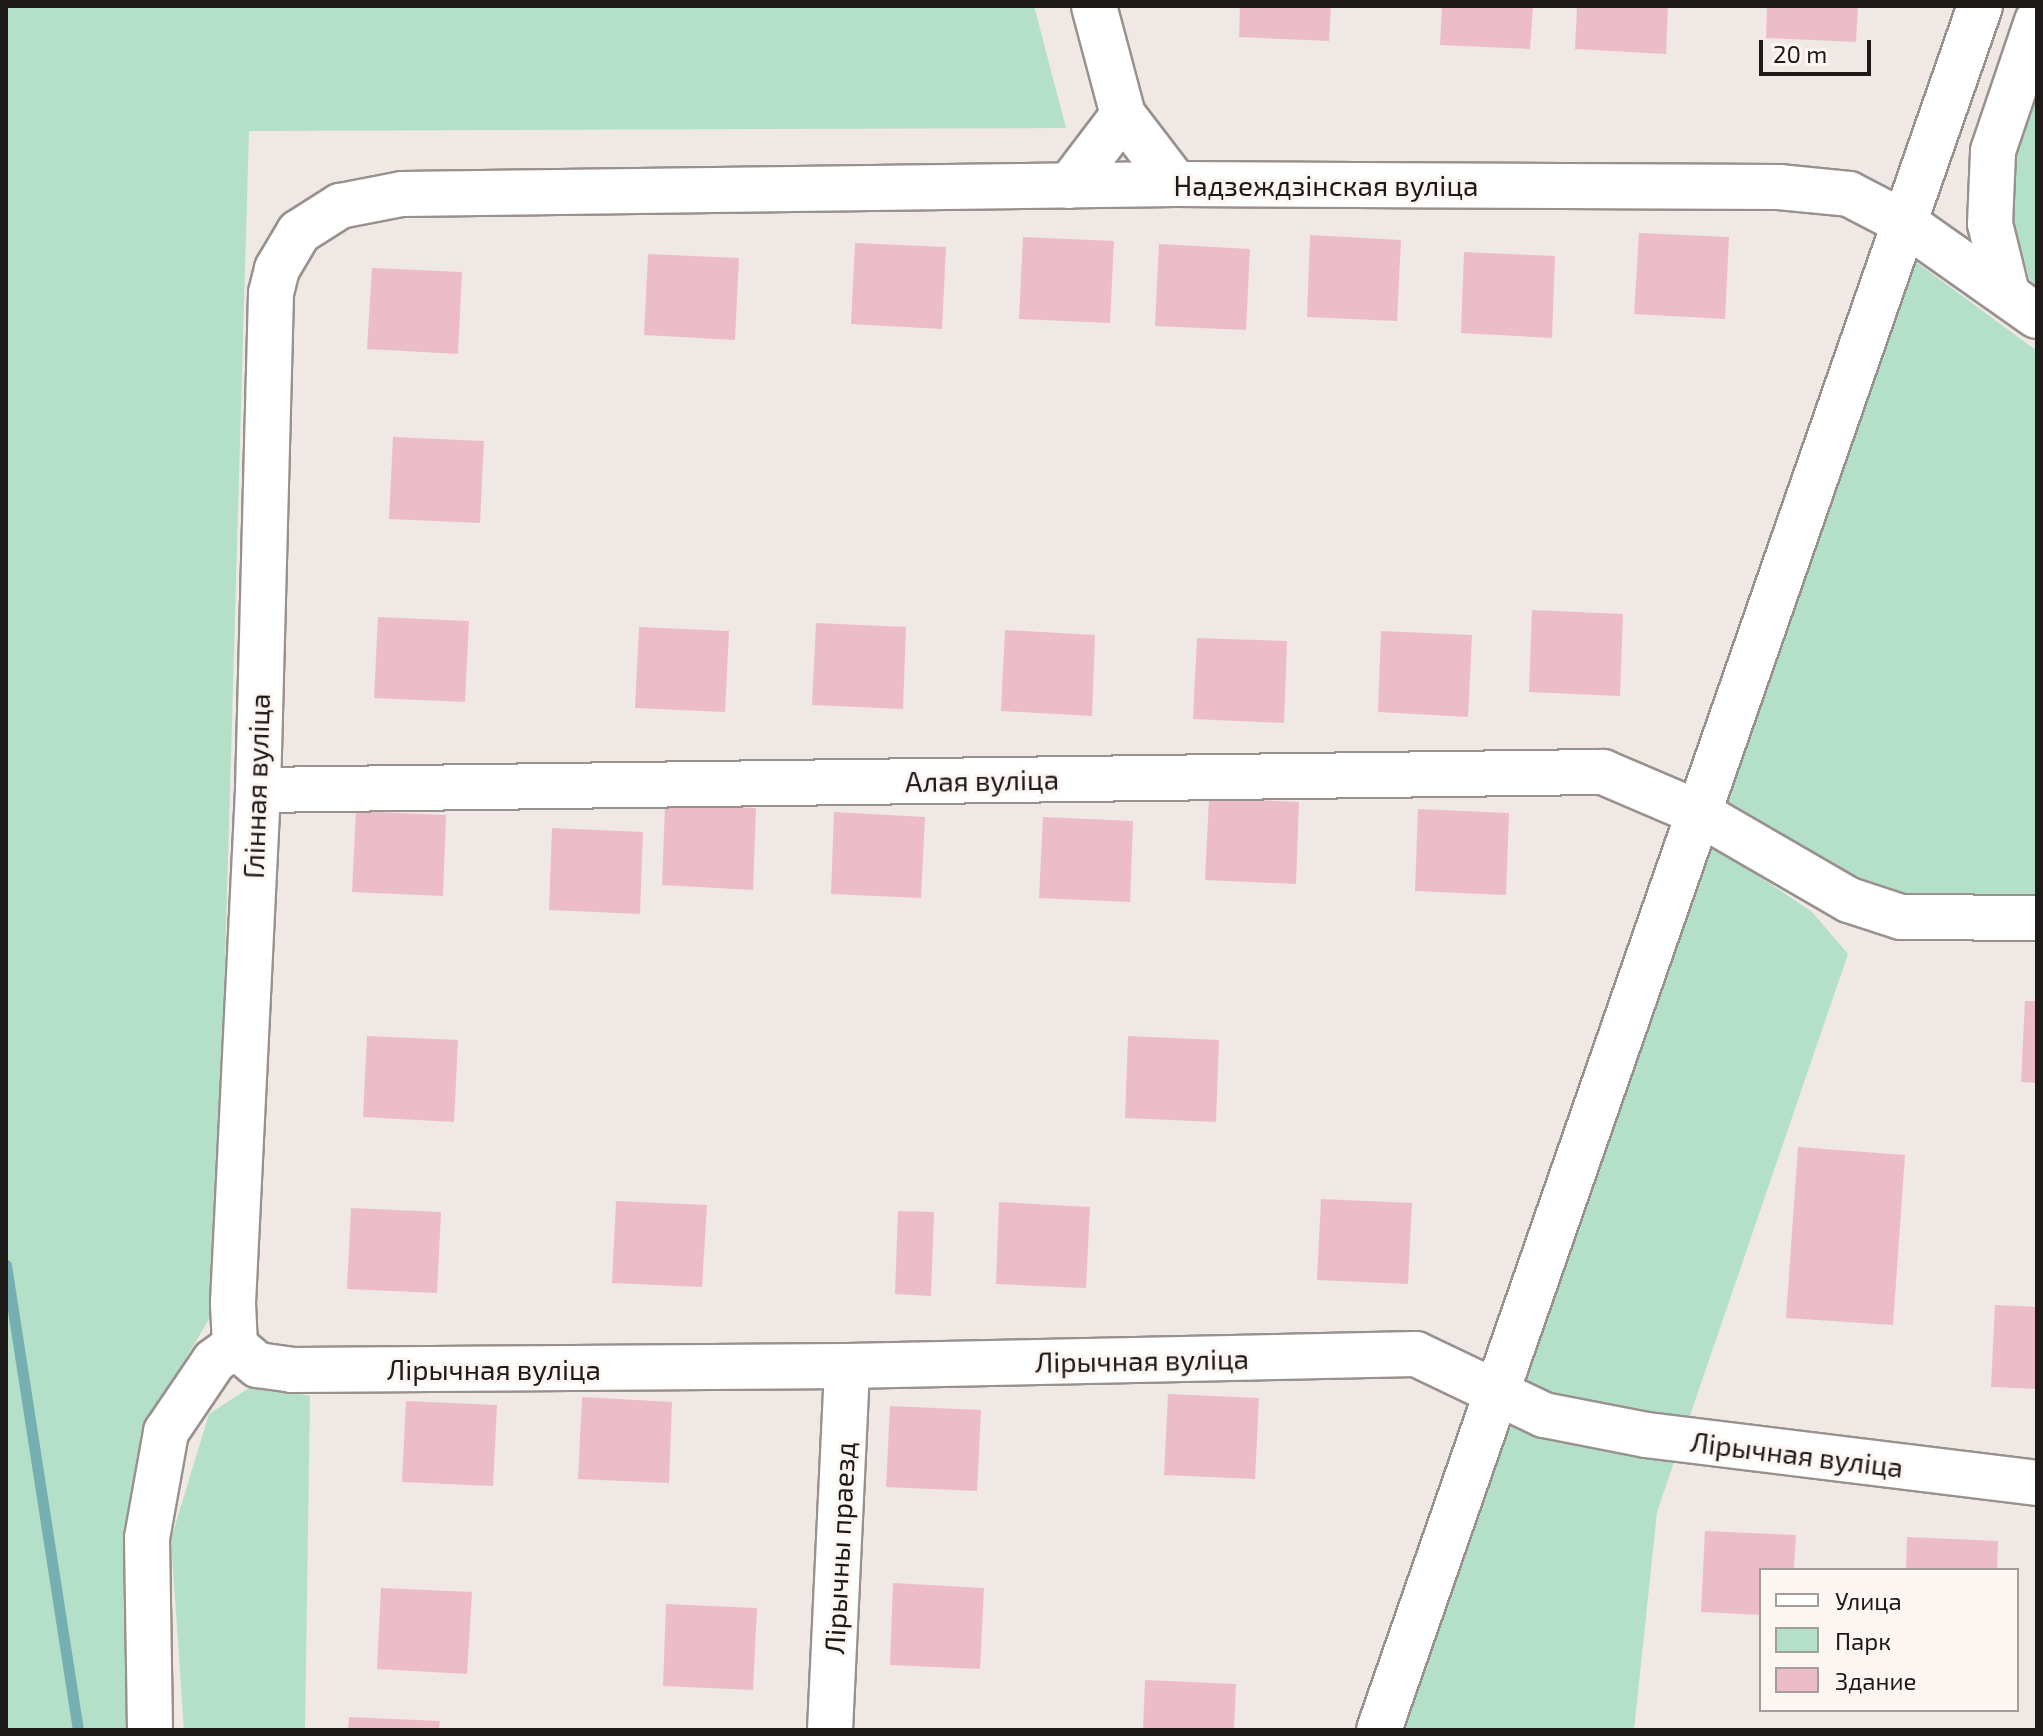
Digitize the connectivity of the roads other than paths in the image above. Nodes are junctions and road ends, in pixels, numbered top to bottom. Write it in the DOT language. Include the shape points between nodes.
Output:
graph roads {
  1 [pos="1094,6"];
  2 [pos="1980,6"];
  3 [pos="2037,21"];
  4 [pos="1123,115"];
  5 [pos="1176,184"];
  6 [pos="1069,186"];
  7 [pos="1905,223"];
  8 [pos="299,232"];
  9 [pos="2022,304"];
  10 [pos="258,790"];
  11 [pos="1697,812"];
  12 [pos="2037,918"];
  13 [pos="235,1346"];
  14 [pos="847,1366"];
  15 [pos="1494,1394"];
  16 [pos="2037,1483"];
  17 [pos="1396,1683"];
  18 [pos="150,1730"];
  19 [pos="830,1730"];
  20 [pos="1379,1730"];
  21 [pos="1402,1730"];
  1 -- 4 [label="street"];
  2 -- 7 [label="street"];
  3 -- 9 [label="street" via="1993,151 1990,224"];
  4 -- 5 [label="street"];
  4 -- 6 [label="street"];
  5 -- 6 [label="street, Надзеждзінская вуліца"];
  5 -- 7 [label="street, Надзеждзінская вуліца" via="1779,187 1849,194"];
  6 -- 8 [label="street, Надзеждзінская вуліца" via="402,194 340,206"];
  7 -- 9 [label="street, Надзеждзінская вуліца"];
  7 -- 11 [label="street"];
  8 -- 10 [label="street, Глінная вуліца" via="277,269 271,293"];
  10 -- 11 [label="street, Алая вуліца" via="1603,772"];
  10 -- 13 [label="street, Глінная вуліца"];
  11 -- 12 [label="street, Алая вуліца" via="1849,900 1901,917"];
  11 -- 15 [label="street"];
  13 -- 14 [label="street, Лірычная вуліца" via="258,1365 292,1370"];
  13 -- 18 [label="street" via="214,1361 166,1432 147,1538"];
  14 -- 15 [label="street, Лірычная вуліца" via="1416,1354"];
  14 -- 19 [label="street, Лірычны праезд"];
  15 -- 16 [label="street, Лірычная вуліца" via="1544,1415 1647,1435"];
  15 -- 17 [label="street"];
  17 -- 20 [label="street"];
  17 -- 21 [label="street"];
}
